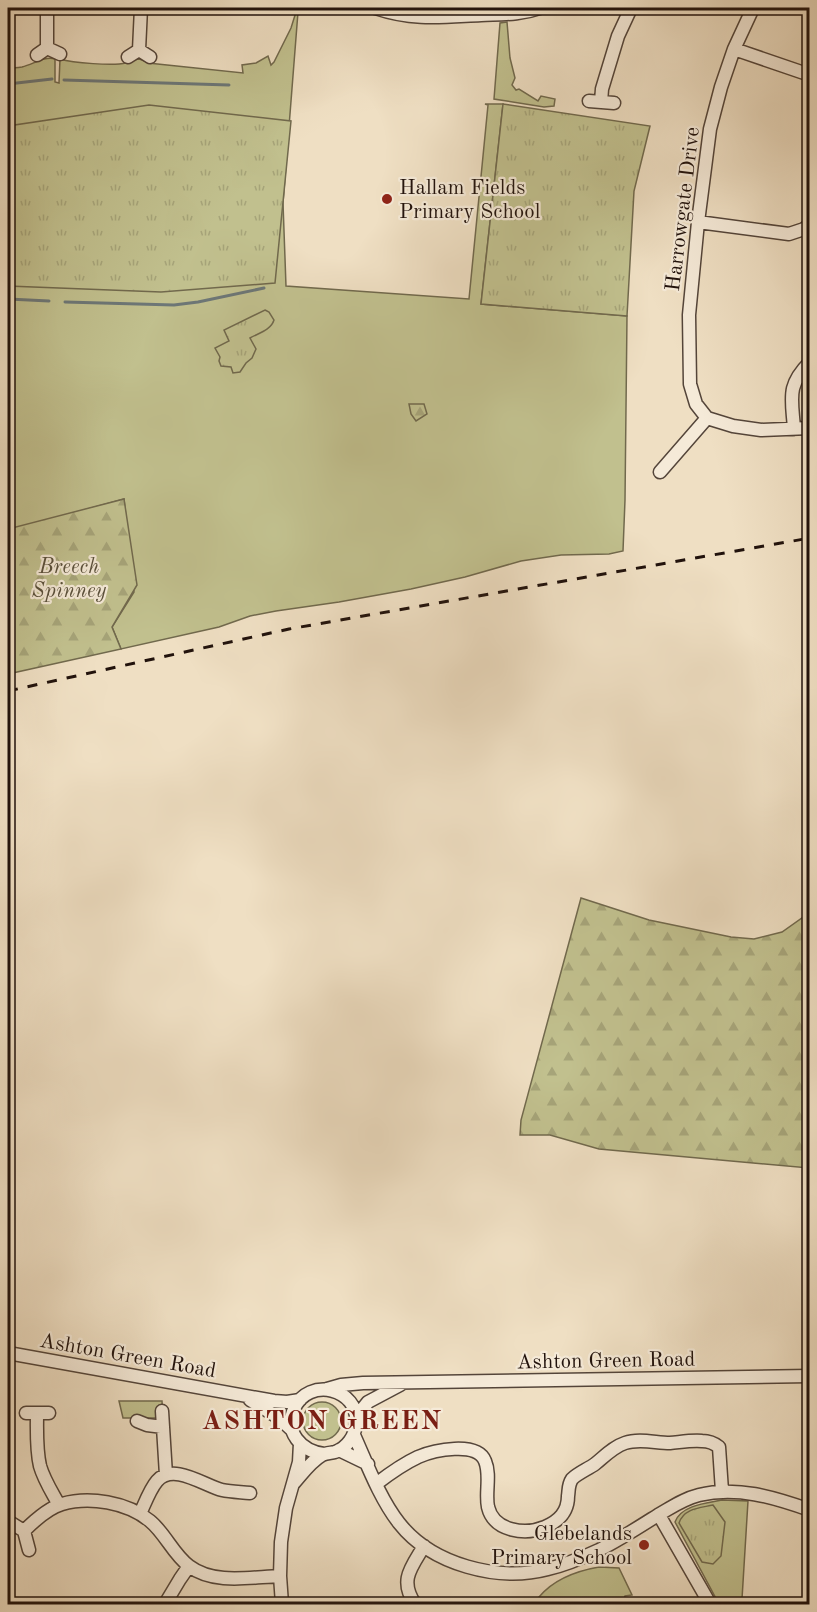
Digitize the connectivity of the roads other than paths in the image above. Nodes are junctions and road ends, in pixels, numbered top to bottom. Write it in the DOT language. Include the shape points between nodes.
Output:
graph roads {
  1 [pos="47,8"];
  2 [pos="141,8"];
  3 [pos="375,8"];
  4 [pos="540,8"];
  5 [pos="631,8"];
  6 [pos="753,8"];
  7 [pos="734,49"];
  8 [pos="60,54"];
  9 [pos="150,57"];
  10 [pos="810,75"];
  11 [pos="601,102"];
  12 [pos="698,222"];
  13 [pos="810,224"];
  14 [pos="810,362"];
  15 [pos="707,418"];
  16 [pos="810,428"];
  17 [pos="794,429"];
  18 [pos="659,473"];
  19 [pos="8,1353"];
  20 [pos="810,1376"];
  21 [pos="404,1383"];
  22 [pos="327,1389"];
  23 [pos="241,1395"];
  24 [pos="300,1400"];
  25 [pos="162,1411"];
  26 [pos="37,1413"];
  27 [pos="356,1417"];
  28 [pos="137,1421"];
  29 [pos="163,1427"];
  30 [pos="292,1430"];
  31 [pos="354,1435"];
  32 [pos="300,1443"];
  33 [pos="339,1450"];
  34 [pos="324,1454"];
  35 [pos="368,1464"];
  36 [pos="166,1475"];
  37 [pos="293,1484"];
  38 [pos="376,1484"];
  39 [pos="722,1491"];
  40 [pos="250,1493"];
  41 [pos="60,1504"];
  42 [pos="810,1510"];
  43 [pos="140,1514"];
  44 [pos="659,1515"];
  45 [pos="8,1521"];
  46 [pos="24,1531"];
  47 [pos="424,1546"];
  48 [pos="29,1550"];
  49 [pos="189,1566"];
  50 [pos="280,1576"];
  51 [pos="165,1605"];
  52 [pos="282,1605"];
  53 [pos="415,1605"];
  54 [pos="710,1605"];
  1 -- 8 [label="street" via="42,51"];
  2 -- 9 [label="street" via="133,53"];
  3 -- 4 [label="street" via="413,17 510,15"];
  5 -- 11 [label="street" via="618,36"];
  6 -- 7 [label="street, Harrowgate Drive"];
  7 -- 10 [label="street"];
  7 -- 12 [label="street, Harrowgate Drive" via="710,129"];
  12 -- 13 [label="street" via="789,234"];
  12 -- 15 [label="street, Harrowgate Drive" via="690,315 690,384 696,404"];
  14 -- 17 [label="street" via="792,386"];
  15 -- 17 [label="street" via="761,430"];
  15 -- 18 [label="street"];
  16 -- 17 [label="street"];
  19 -- 23 [label="street, Ashton Green Road"];
  20 -- 21 [label="street, Ashton Green Road"];
  21 -- 22 [label="street, Ashton Green Road" via="363,1383"];
  21 -- 27 [label="street, Ashton Green Road" via="368,1402"];
  22 -- 24 [label="street, Ashton Green Road" via="311,1391"];
  22 -- 27 [label="street" via="344,1395"];
  23 -- 24 [label="street, Ashton Green Road" via="274,1401"];
  23 -- 30 [label="street, Ashton Green Road"];
  24 -- 30 [label="street" via="293,1411"];
  25 -- 29 [label="street"];
  26 -- 41 [label="street" via="40,1466"];
  27 -- 31 [label="street"];
  28 -- 29 [label="street"];
  29 -- 36 [label="street"];
  30 -- 32 [label="street, Ashton Green Road"];
  31 -- 33 [label="street"];
  31 -- 35 [label="street"];
  32 -- 34 [label="street"];
  32 -- 37 [label="street"];
  33 -- 34 [label="street"];
  33 -- 35 [label="street"];
  34 -- 37 [label="street"];
  35 -- 38 [label="street"];
  36 -- 40 [label="street" via="190,1477 220,1489"];
  36 -- 43 [label="street" via="158,1480"];
  37 -- 50 [label="street" via="281,1542"];
  38 -- 39 [label="street" via="420,1456 483,1449 488,1507 493,1518 515,1531 528,1531 557,1522 565,1512 568,1498 562,1484 614,1448 627,1442 703,1441 719,1447"];
  38 -- 47 [label="street" via="400,1524"];
  39 -- 42 [label="street" via="754,1494"];
  39 -- 44 [label="street" via="686,1498"];
  41 -- 43 [label="street" via="101,1502"];
  41 -- 46 [label="street"];
  43 -- 49 [label="street" via="152,1522"];
  44 -- 47 [label="street" via="585,1556 531,1572 505,1573 464,1566"];
  44 -- 54 [label="street"];
  45 -- 46 [label="street"];
  46 -- 48 [label="street"];
  47 -- 53 [label="street" via="406,1584"];
  49 -- 50 [label="street" via="213,1576 231,1578"];
  49 -- 51 [label="street"];
  50 -- 52 [label="street"];
}
